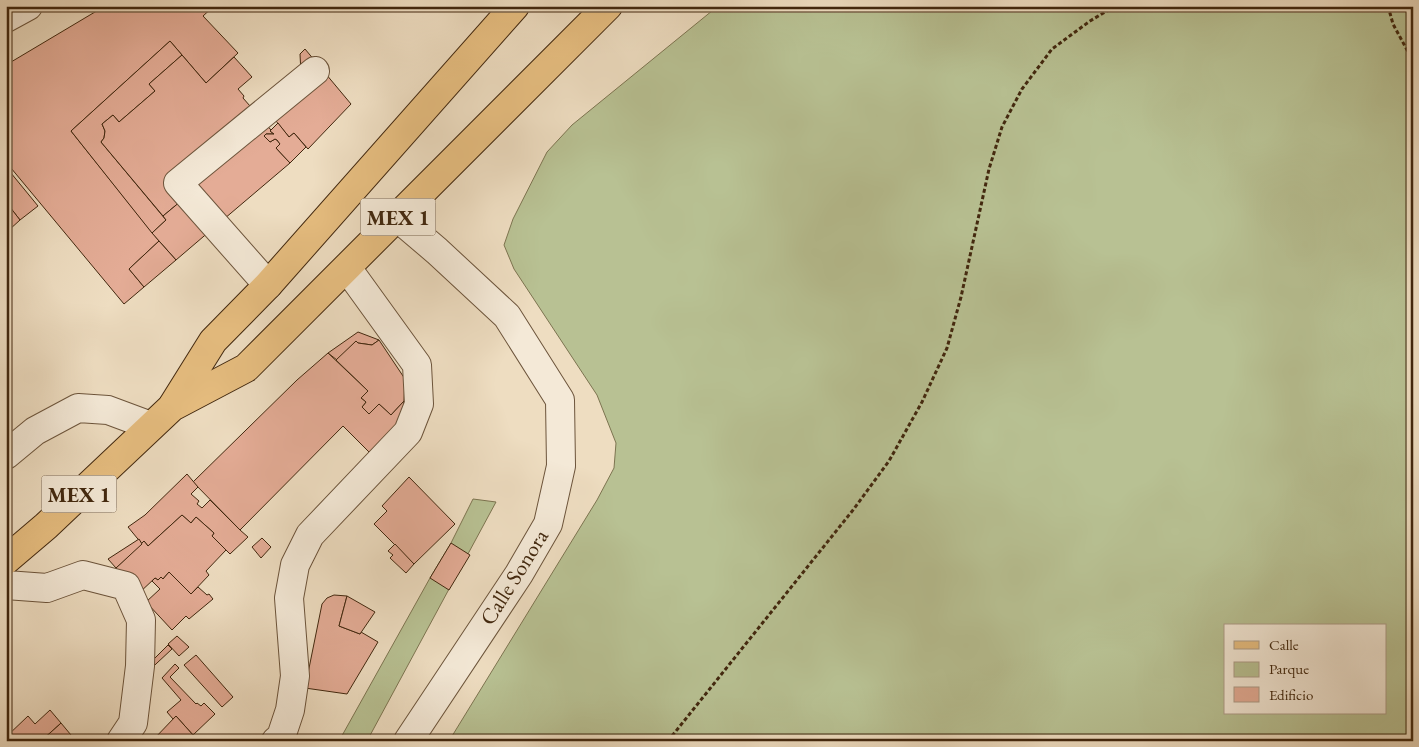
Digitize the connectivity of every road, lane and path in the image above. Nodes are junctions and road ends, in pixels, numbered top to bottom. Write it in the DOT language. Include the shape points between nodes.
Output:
graph roads {
  1 [pos="28,6"];
  2 [pos="515,6"];
  3 [pos="608,6"];
  4 [pos="1115,6"];
  5 [pos="1388,6"];
  6 [pos="6,18"];
  7 [pos="1413,60"];
  8 [pos="315,71"];
  9 [pos="397,217"];
  10 [pos="347,268"];
  11 [pos="268,285"];
  12 [pos="172,407"];
  13 [pos="151,426"];
  14 [pos="6,455"];
  15 [pos="6,560"];
  16 [pos="6,585"];
  17 [pos="120,741"];
  18 [pos="276,741"];
  19 [pos="408,741"];
  20 [pos="668,741"];
  1 -- 6 [label="street"];
  2 -- 11 [label="main road, MEX 1"];
  3 -- 9 [label="main road, MEX 1"];
  4 -- 20 [label="path" via="1052,49 1022,89 1002,127 947,348 889,461"];
  5 -- 7 [label="path" via="1392,24"];
  8 -- 11 [label="street" via="178,183"];
  9 -- 10 [label="main road, MEX 1"];
  9 -- 19 [label="street, Calle Sonora" via="507,316 560,400 561,466 548,524 519,574"];
  10 -- 12 [label="main road, MEX 1" via="246,368"];
  10 -- 18 [label="street" via="417,365 419,404 408,432 310,535 295,566 289,598 296,676 290,710"];
  11 -- 12 [label="main road, MEX 1" via="213,341"];
  12 -- 13 [label="main road, MEX 1"];
  13 -- 14 [label="street" via="108,410 78,408 35,431"];
  13 -- 15 [label="main road, MEX 1"];
  16 -- 17 [label="street" via="46,588 83,575 126,586 142,620 133,722"];
}
